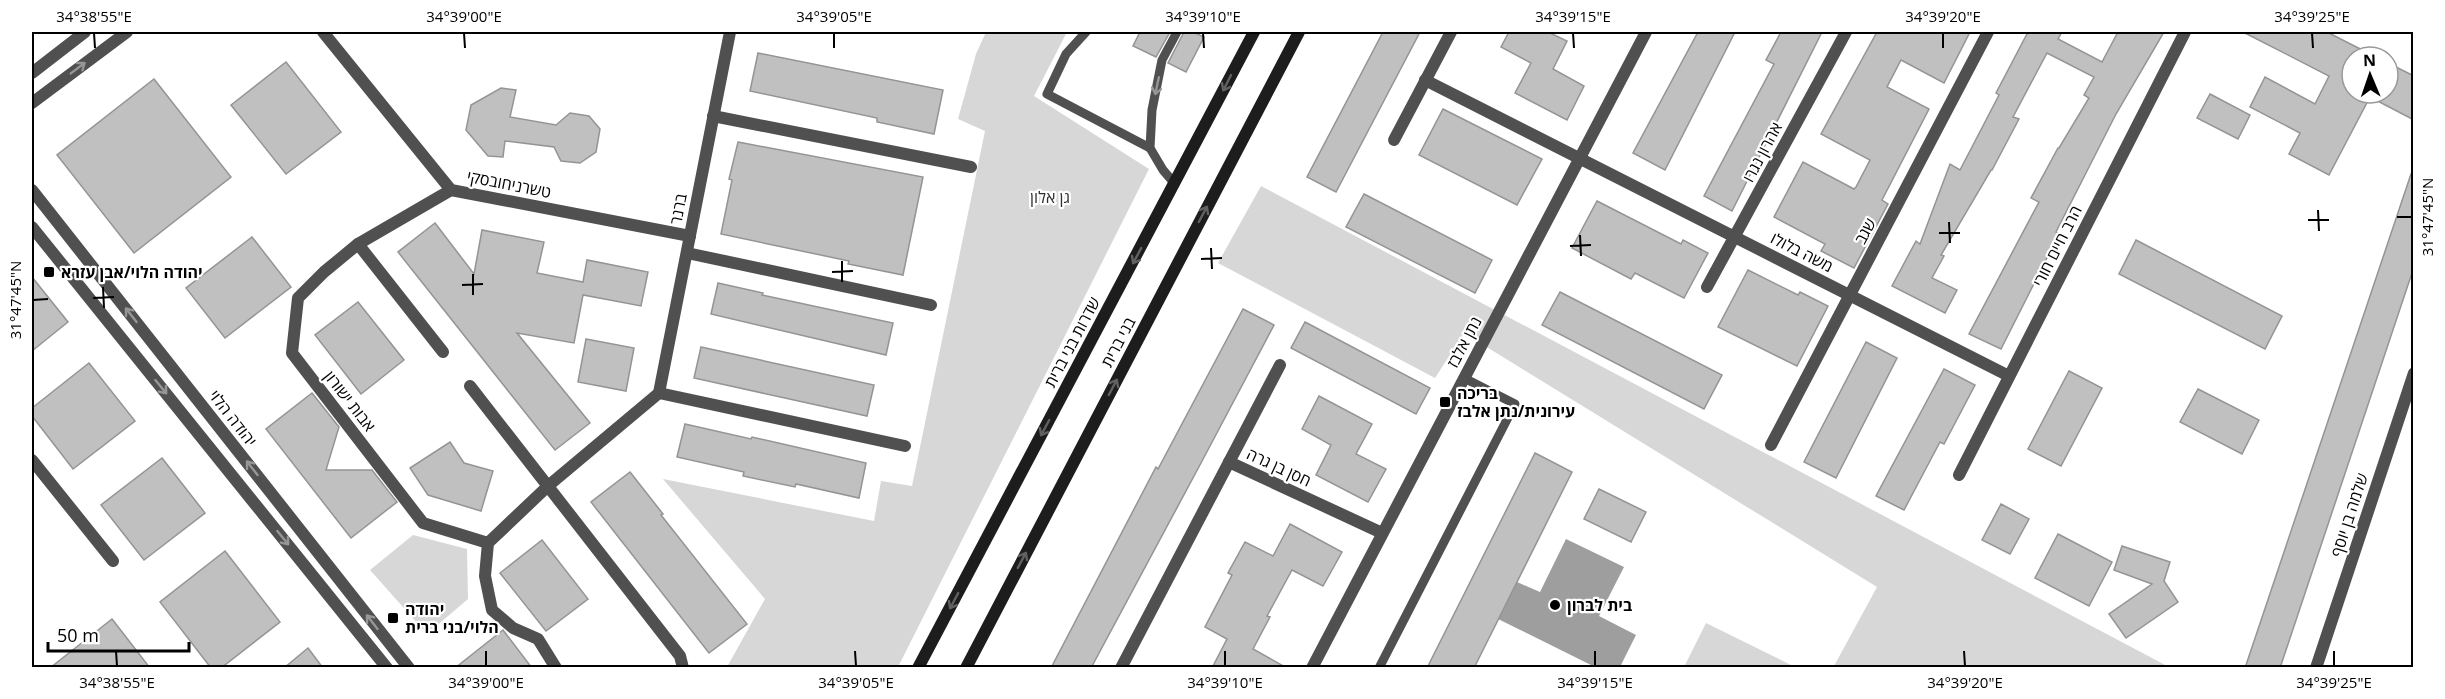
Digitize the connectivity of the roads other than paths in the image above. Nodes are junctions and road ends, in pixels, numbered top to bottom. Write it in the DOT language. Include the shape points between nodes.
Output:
graph roads {
  1 [pos="85,32"];
  2 [pos="127,32"];
  3 [pos="322,32"];
  4 [pos="730,32"];
  5 [pos="1086,32"];
  6 [pos="1177,32"];
  7 [pos="1254,32"];
  8 [pos="1299,32"];
  9 [pos="1451,32"];
  10 [pos="1646,32"];
  11 [pos="1846,32"];
  12 [pos="1988,32"];
  13 [pos="2185,32"];
  14 [pos="32,73"];
  15 [pos="1425,80"];
  16 [pos="32,104"];
  17 [pos="713,116"];
  18 [pos="1394,140"];
  19 [pos="1150,148"];
  20 [pos="1580,157"];
  21 [pos="971,166"];
  22 [pos="1175,184"];
  23 [pos="32,190"];
  24 [pos="452,190"];
  25 [pos="32,227"];
  26 [pos="690,236"];
  27 [pos="1735,236"];
  28 [pos="358,244"];
  29 [pos="687,254"];
  30 [pos="1707,287"];
  31 [pos="1850,295"];
  32 [pos="931,305"];
  33 [pos="443,352"];
  34 [pos="1280,365"];
  35 [pos="2414,373"];
  36 [pos="2009,376"];
  37 [pos="1464,378"];
  38 [pos="470,386"];
  39 [pos="659,393"];
  40 [pos="1771,445"];
  41 [pos="905,446"];
  42 [pos="32,460"];
  43 [pos="1229,462"];
  44 [pos="1959,476"];
  45 [pos="548,486"];
  46 [pos="1382,533"];
  47 [pos="488,543"];
  48 [pos="113,561"];
  49 [pos="387,668"];
  50 [pos="409,668"];
  51 [pos="556,668"];
  52 [pos="683,668"];
  53 [pos="918,668"];
  54 [pos="966,668"];
  55 [pos="1120,668"];
  56 [pos="1312,668"];
  57 [pos="1380,668"];
  58 [pos="2316,668"];
  1 -- 14 [label="street"];
  16 -- 2 [label="street, one-way"];
  3 -- 24 [label="street, טשרניחובסקי"];
  4 -- 17 [label="street, ברנר"];
  5 -- 19 [label="lane" via="1066,54 1047,94"];
  6 -- 19 [label="lane, one-way" via="1162,60 1152,110"];
  7 -- 22 [label="main road, שדרות בני ברית, one-way"];
  54 -- 8 [label="main road, בני ברית, one-way"];
  9 -- 15 [label="street"];
  10 -- 20 [label="street, נתן אלבז"];
  11 -- 27 [label="street, אהרון נגרו"];
  12 -- 31 [label="street, שגב"];
  13 -- 36 [label="street, הרב חיים חורי"];
  15 -- 18 [label="street"];
  15 -- 20 [label="street, משה בלולו"];
  17 -- 21 [label="street"];
  17 -- 26 [label="street, ברנר"];
  19 -- 22 [label="lane"];
  20 -- 27 [label="street, משה בלולו"];
  20 -- 37 [label="street, נתן אלבז"];
  22 -- 53 [label="main road, שדרות בני ברית, one-way"];
  50 -- 23 [label="street, יהודה הלוי, one-way"];
  24 -- 26 [label="street, טשרניחובסקי"];
  24 -- 28 [label="street, אבות ישורון"];
  25 -- 49 [label="street, one-way"];
  26 -- 29 [label="street, ברנר"];
  27 -- 30 [label="street, אהרון נגרו"];
  27 -- 31 [label="street, משה בלולו"];
  28 -- 33 [label="street"];
  28 -- 47 [label="street, אבות ישורון" via="298,298 292,353 423,524"];
  29 -- 32 [label="street"];
  29 -- 39 [label="street, ברנר"];
  31 -- 36 [label="street, משה בלולו"];
  31 -- 40 [label="street, שגב"];
  34 -- 43 [label="street, חסן בן גרה"];
  35 -- 58 [label="street, שלמה בן יוסף"];
  36 -- 44 [label="street, הרב חיים חורי"];
  37 -- 46 [label="street, נתן אלבז"];
  37 -- 57 [label="lane" via="1515,404"];
  38 -- 45 [label="street"];
  39 -- 41 [label="street"];
  39 -- 45 [label="street"];
  42 -- 48 [label="street"];
  43 -- 46 [label="street, חסן בן גרה"];
  43 -- 55 [label="street"];
  45 -- 47 [label="street"];
  45 -- 52 [label="street" via="680,656"];
  46 -- 56 [label="street, נתן אלבז"];
  47 -- 51 [label="street" via="485,576 492,610 513,628 538,639"];
}
